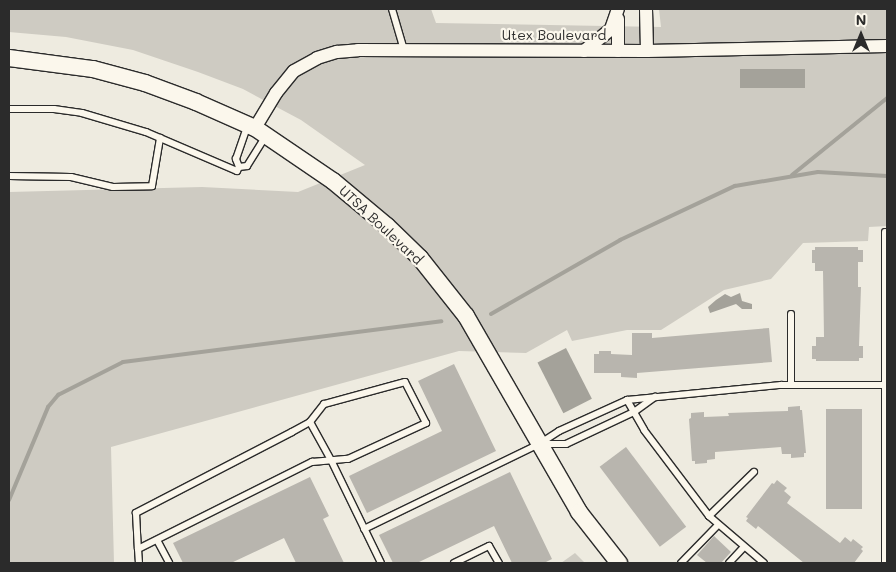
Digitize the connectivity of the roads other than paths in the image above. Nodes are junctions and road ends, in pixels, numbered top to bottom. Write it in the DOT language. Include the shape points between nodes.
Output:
graph roads {
  1 [pos="392,9"];
  2 [pos="618,9"];
  3 [pos="646,9"];
  4 [pos="887,46"];
  5 [pos="404,50"];
  6 [pos="584,50"];
  7 [pos="618,50"];
  8 [pos="647,50"];
  9 [pos="9,58"];
  10 [pos="9,109"];
  11 [pos="257,130"];
  12 [pos="160,138"];
  13 [pos="239,167"];
  14 [pos="9,176"];
  15 [pos="884,232"];
  16 [pos="791,314"];
  17 [pos="791,385"];
  18 [pos="885,385"];
  19 [pos="656,396"];
  20 [pos="627,400"];
  21 [pos="634,412"];
  22 [pos="310,422"];
  23 [pos="539,444"];
  24 [pos="331,460"];
  25 [pos="754,472"];
  26 [pos="709,516"];
  27 [pos="718,525"];
  28 [pos="364,529"];
  29 [pos="157,540"];
  30 [pos="744,547"];
  31 [pos="138,549"];
  32 [pos="139,563"];
  33 [pos="168,563"];
  34 [pos="381,563"];
  35 [pos="454,563"];
  36 [pos="498,563"];
  37 [pos="619,563"];
  38 [pos="681,563"];
  39 [pos="729,563"];
  40 [pos="764,563"];
  41 [pos="885,563"];
  1 -- 5 [label="lane"];
  2 -- 6 [label="street" via="611,29"];
  2 -- 7 [label="street"];
  3 -- 8 [label="street"];
  4 -- 8 [label="street, Utex Boulevard"];
  5 -- 6 [label="street, Utex Boulevard"];
  5 -- 11 [label="street, Utex Boulevard" via="358,50 317,58 294,71 276,93"];
  6 -- 7 [label="street, Utex Boulevard"];
  7 -- 8 [label="street, Utex Boulevard"];
  9 -- 11 [label="main road, UTSA Boulevard" via="93,69 144,83"];
  10 -- 12 [label="lane" via="82,112"];
  11 -- 13 [label="lane" via="236,159"];
  11 -- 13 [label="lane" via="247,166"];
  11 -- 23 [label="main road, UTSA Boulevard" via="332,181 420,258 466,316"];
  12 -- 13 [label="lane" via="236,171"];
  12 -- 14 [label="lane" via="152,186 113,187 71,177"];
  15 -- 18 [label="lane"];
  16 -- 17 [label="lane"];
  17 -- 18 [label="lane"];
  17 -- 19 [label="lane"];
  18 -- 41 [label="lane"];
  19 -- 20 [label="lane"];
  19 -- 21 [label="lane"];
  20 -- 21 [label="lane"];
  20 -- 23 [label="lane" via="559,431"];
  21 -- 23 [label="lane" via="566,444"];
  21 -- 26 [label="lane"];
  22 -- 24 [label="lane"];
  22 -- 24 [label="lane" via="324,404 405,382 426,423 348,459"];
  22 -- 31 [label="lane" via="136,513"];
  23 -- 28 [label="lane"];
  23 -- 37 [label="main road, UTSA Boulevard" via="579,512"];
  24 -- 28 [label="lane"];
  24 -- 29 [label="lane" via="312,462"];
  25 -- 26 [label="lane"];
  26 -- 27 [label="lane"];
  27 -- 30 [label="lane"];
  27 -- 38 [label="lane"];
  28 -- 34 [label="lane"];
  29 -- 31 [label="lane"];
  29 -- 33 [label="lane"];
  30 -- 39 [label="lane"];
  30 -- 40 [label="lane"];
  31 -- 32 [label="lane"];
  35 -- 36 [label="lane" via="489,546"];
}
